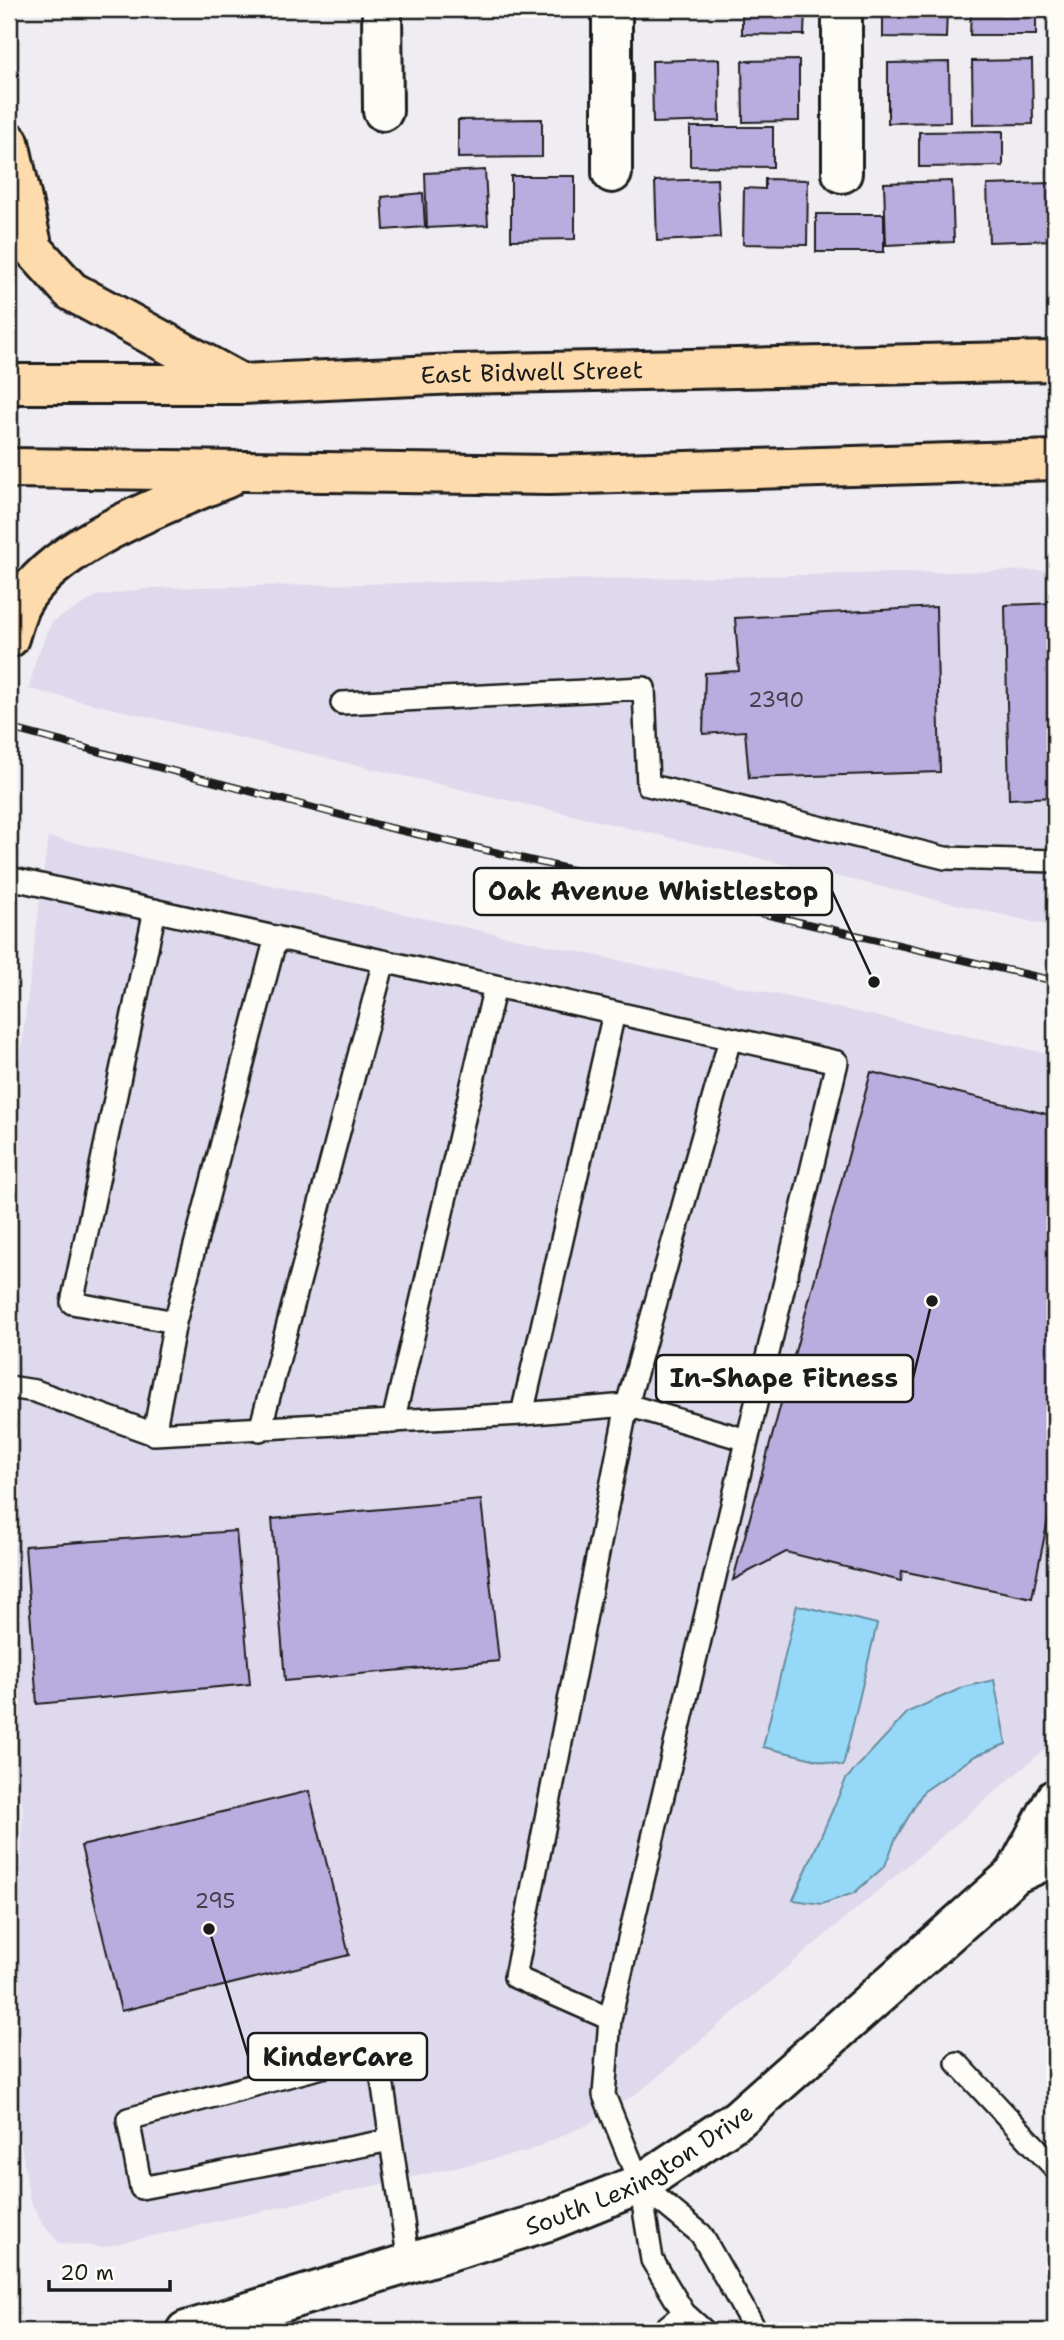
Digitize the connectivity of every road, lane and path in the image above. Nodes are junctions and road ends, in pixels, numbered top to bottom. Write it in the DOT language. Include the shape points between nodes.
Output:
graph roads {
  1 [pos="382,9"];
  2 [pos="612,9"];
  3 [pos="842,9"];
  4 [pos="383,111"];
  5 [pos="9,142"];
  6 [pos="612,173"];
  7 [pos="842,173"];
  8 [pos="1055,361"];
  9 [pos="9,384"];
  10 [pos="242,384"];
  11 [pos="1055,460"];
  12 [pos="9,468"];
  13 [pos="241,471"];
  14 [pos="9,638"];
  15 [pos="342,703"];
  16 [pos="1055,862"];
  17 [pos="9,878"];
  18 [pos="155,910"];
  19 [pos="276,937"];
  20 [pos="384,961"];
  21 [pos="495,986"];
  22 [pos="614,1013"];
  23 [pos="730,1039"];
  24 [pos="175,1322"];
  25 [pos="9,1388"];
  26 [pos="627,1405"];
  27 [pos="522,1414"];
  28 [pos="393,1422"];
  29 [pos="260,1430"];
  30 [pos="154,1434"];
  31 [pos="747,1440"];
  32 [pos="1055,1799"];
  33 [pos="1055,1856"];
  34 [pos="1015,1874"];
  35 [pos="610,2019"];
  36 [pos="957,2063"];
  37 [pos="391,2140"];
  38 [pos="1055,2168"];
  39 [pos="640,2183"];
  40 [pos="409,2263"];
  41 [pos="684,2313"];
  42 [pos="186,2331"];
  43 [pos="662,2331"];
  44 [pos="704,2331"];
  45 [pos="756,2331"];
  1 -- 4 [label="street"];
  2 -- 6 [label="street"];
  3 -- 7 [label="street"];
  5 -- 10 [label="main road" via="33,249 71,291"];
  8 -- 10 [label="main road, East Bidwell Street" via="457,374"];
  9 -- 10 [label="main road, East Bidwell Street"];
  11 -- 13 [label="main road" via="549,475"];
  12 -- 13 [label="main road"];
  13 -- 14 [label="main road" via="131,518 54,565 20,605"];
  15 -- 16 [label="lane" via="645,688 648,785 945,858"];
  17 -- 18 [label="lane"];
  18 -- 19 [label="lane"];
  18 -- 24 [label="lane" via="72,1303"];
  19 -- 20 [label="lane"];
  19 -- 24 [label="lane"];
  20 -- 21 [label="lane"];
  20 -- 29 [label="lane"];
  21 -- 22 [label="lane"];
  21 -- 28 [label="lane"];
  22 -- 23 [label="lane"];
  22 -- 27 [label="lane"];
  23 -- 26 [label="lane"];
  23 -- 31 [label="lane" via="837,1062"];
  24 -- 30 [label="lane"];
  25 -- 30 [label="lane" via="35,1391"];
  26 -- 27 [label="lane"];
  26 -- 31 [label="lane"];
  26 -- 35 [label="lane" via="516,1977"];
  27 -- 28 [label="lane"];
  28 -- 29 [label="lane"];
  29 -- 30 [label="lane"];
  31 -- 35 [label="lane"];
  32 -- 34 [label="street, South Lexington Drive"];
  33 -- 34 [label="street, South Lexington Drive"];
  34 -- 39 [label="street, South Lexington Drive" via="738,2119"];
  35 -- 39 [label="lane" via="604,2095"];
  36 -- 38 [label="lane"];
  37 -- 37 [label="lane" via="378,2052 128,2119 141,2188"];
  37 -- 40 [label="lane"];
  39 -- 40 [label="street, South Lexington Drive" via="548,2221"];
  39 -- 41 [label="lane" via="652,2260"];
  39 -- 45 [label="lane" via="701,2234"];
  40 -- 42 [label="street, South Lexington Drive"];
  41 -- 43 [label="lane"];
  41 -- 44 [label="lane"];
}
